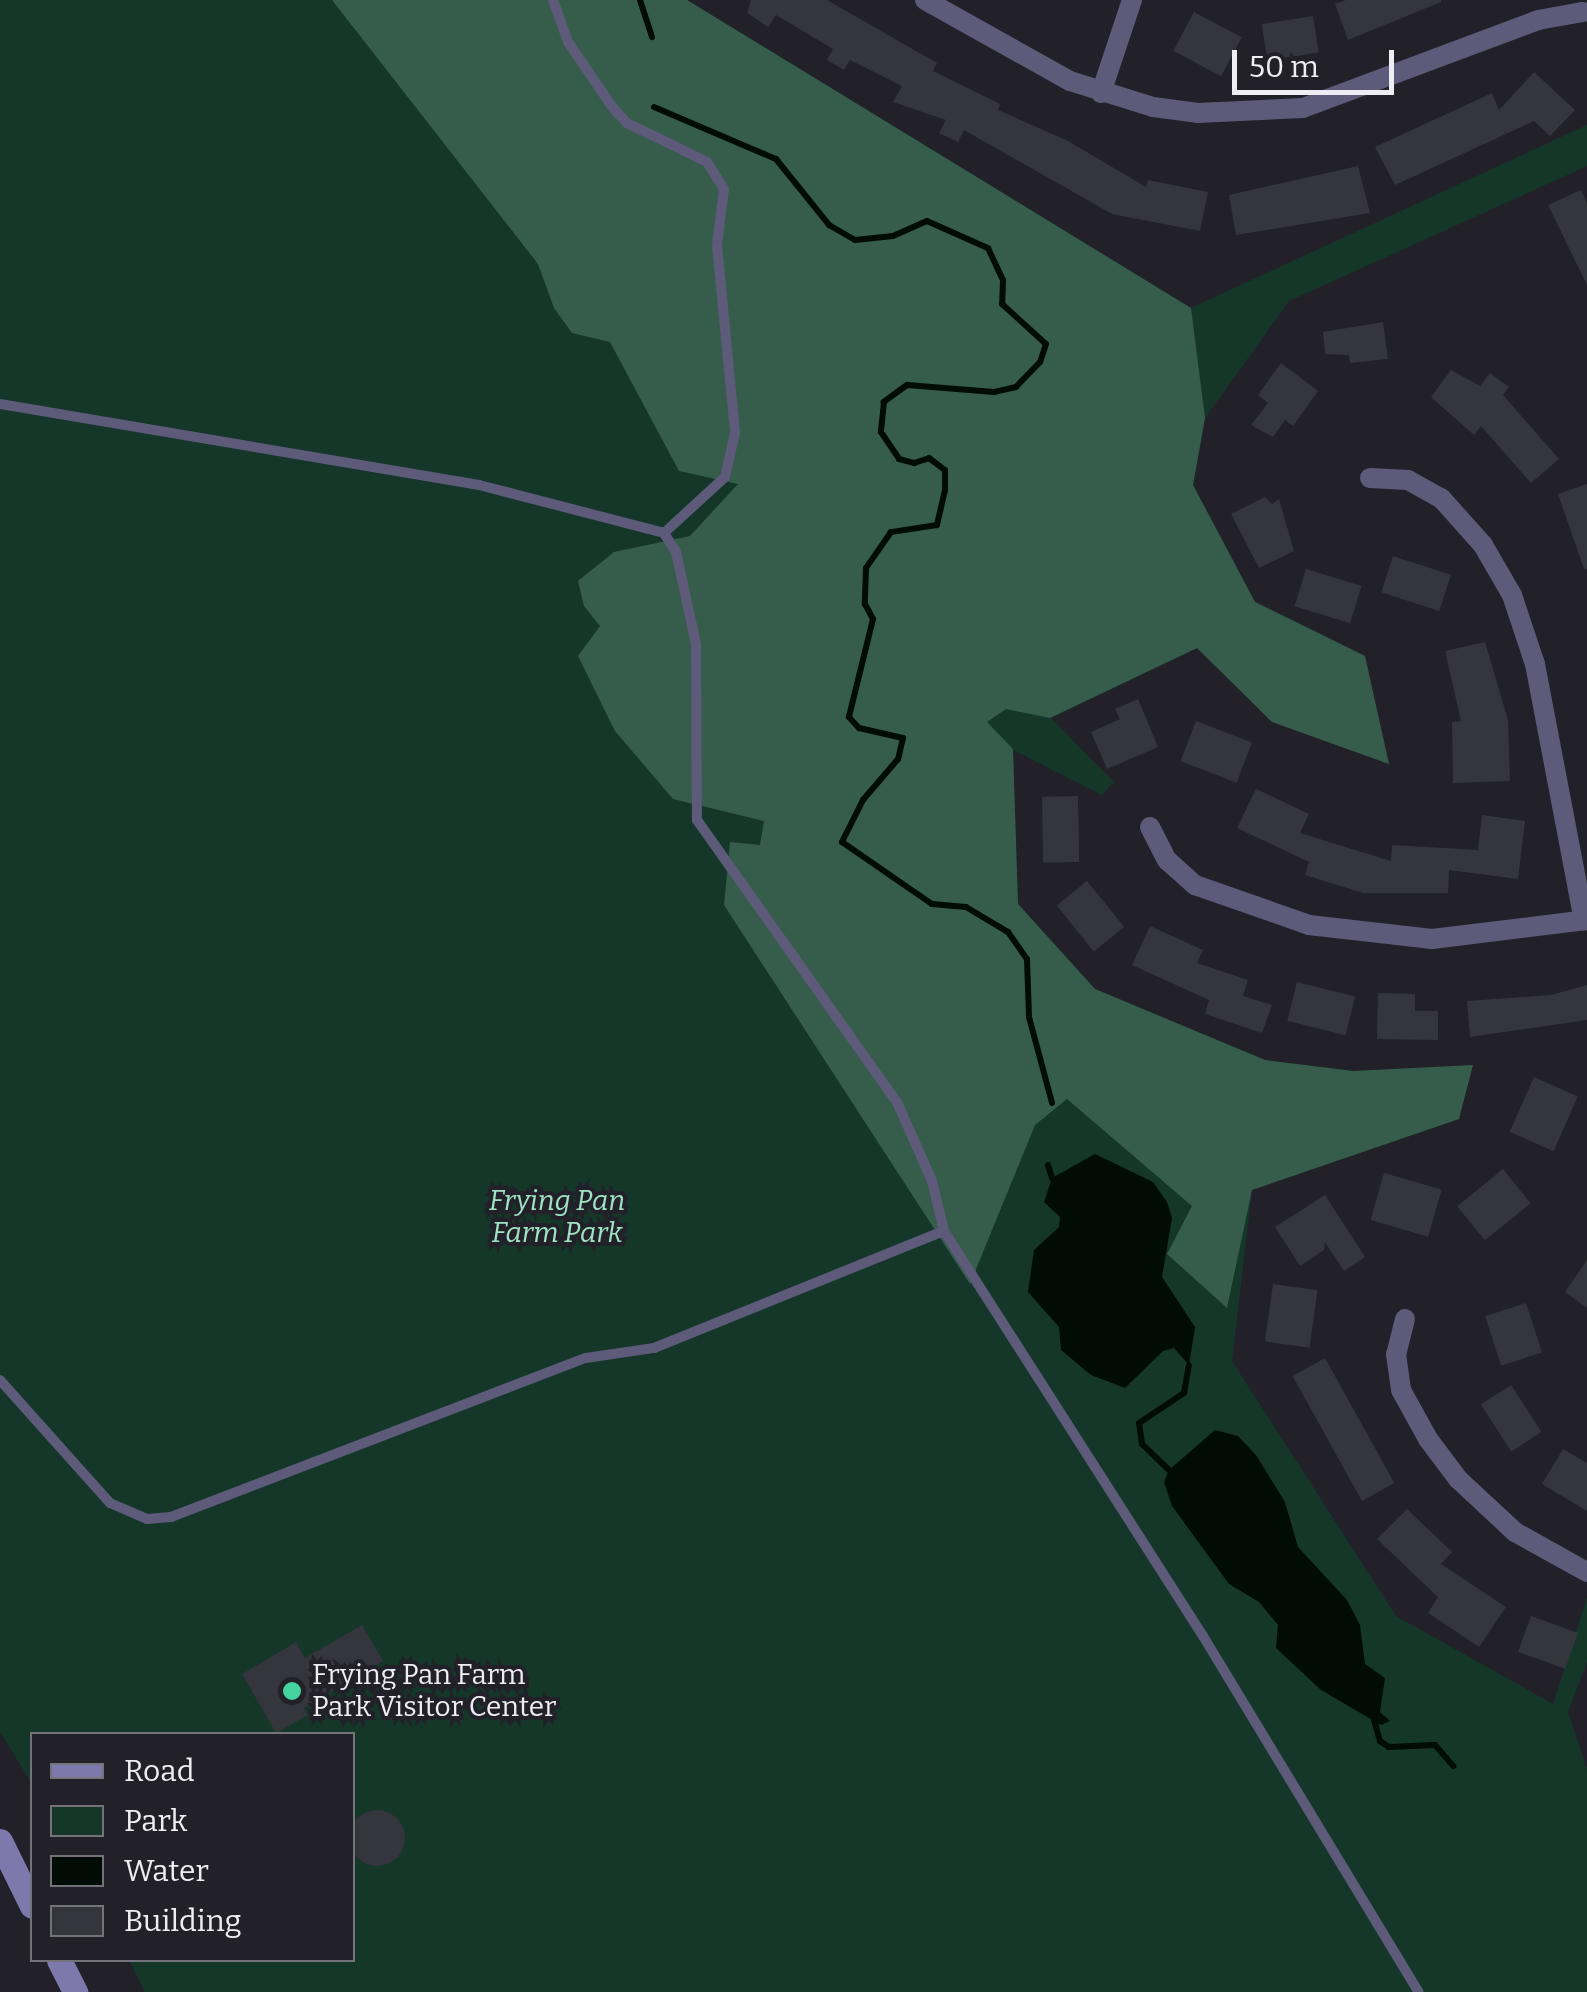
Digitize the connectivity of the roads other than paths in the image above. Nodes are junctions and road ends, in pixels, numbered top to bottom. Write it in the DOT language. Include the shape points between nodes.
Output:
graph roads {
  1 [pos="553,0"];
  2 [pos="924,0"];
  3 [pos="1132,0"];
  4 [pos="1584,13"];
  5 [pos="1101,93"];
  6 [pos="0,404"];
  7 [pos="1370,478"];
  8 [pos="664,533"];
  9 [pos="1150,827"];
  10 [pos="1585,920"];
  11 [pos="944,1231"];
  12 [pos="1405,1320"];
  13 [pos="0,1380"];
  14 [pos="1587,1572"];
  15 [pos="0,1841"];
  16 [pos="30,1902"];
  17 [pos="60,1962"];
  18 [pos="75,1992"];
  19 [pos="1418,1992"];
  1 -- 8 [label="lane" via="568,42 612,108 628,124 707,162 724,189 716,245 735,433 724,477"];
  2 -- 5 [label="street"];
  3 -- 5 [label="street"];
  4 -- 5 [label="street" via="1520,26 1303,108 1198,113"];
  6 -- 8 [label="lane" via="478,485"];
  7 -- 10 [label="street" via="1408,480 1441,498 1482,545 1512,595 1535,664"];
  8 -- 11 [label="lane" via="676,552 696,644 697,820 897,1102 932,1181"];
  9 -- 10 [label="street" via="1167,860 1195,884 1308,925 1432,939"];
  11 -- 13 [label="lane" via="654,1348 586,1358 172,1517 147,1520 110,1503"];
  11 -- 19 [label="lane" via="1203,1636"];
  12 -- 14 [label="street" via="1396,1354 1401,1390 1428,1439 1458,1479 1515,1532"];
  15 -- 16 [label="main road"];
  17 -- 18 [label="main road"];
}
